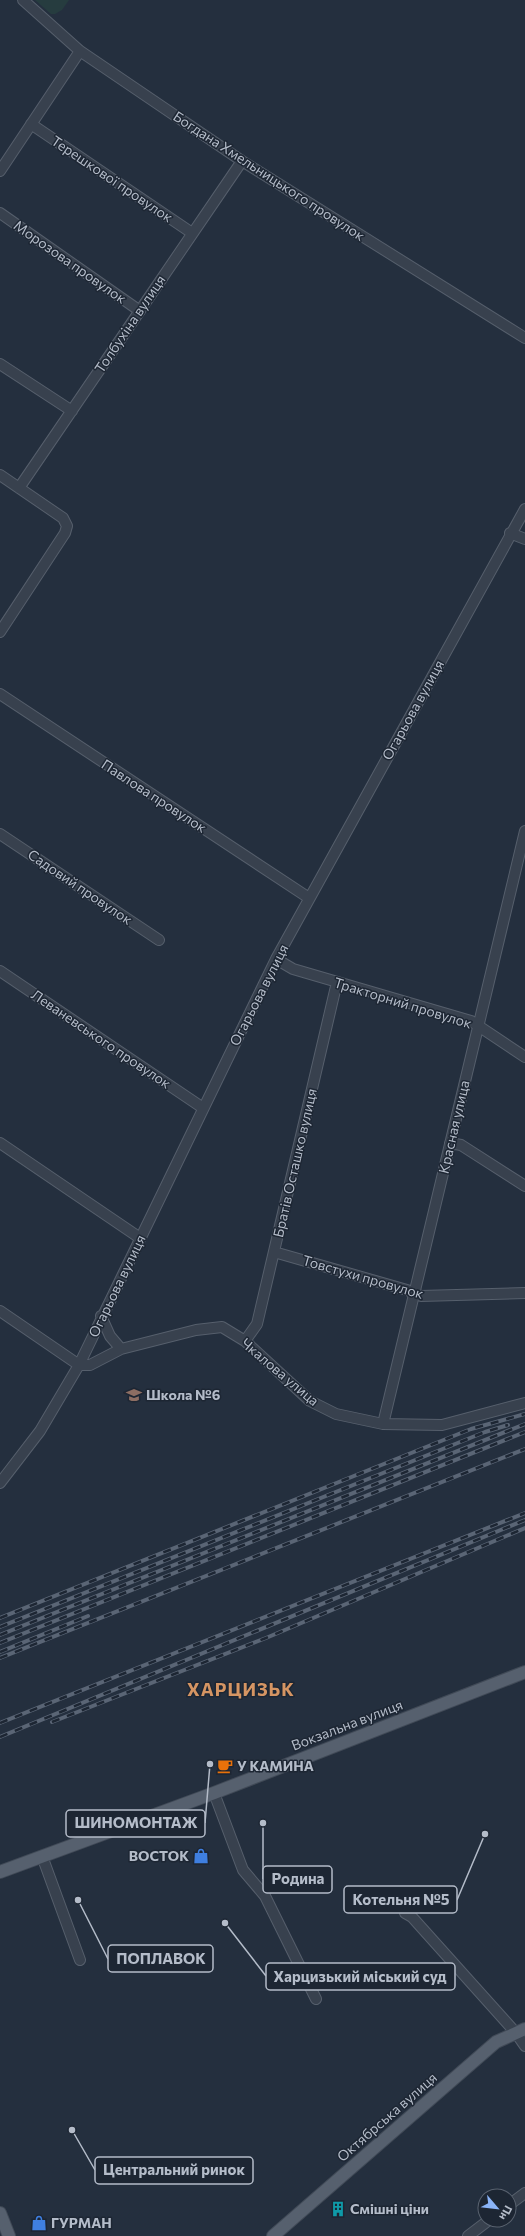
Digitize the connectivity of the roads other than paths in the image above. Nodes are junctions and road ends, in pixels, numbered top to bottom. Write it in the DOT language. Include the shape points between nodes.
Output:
graph roads {
  1 [pos="23,0"];
  2 [pos="80,51"];
  3 [pos="31,124"];
  4 [pos="242,161"];
  5 [pos="0,171"];
  6 [pos="0,213"];
  7 [pos="192,233"];
  8 [pos="140,311"];
  9 [pos="525,338"];
  10 [pos="0,364"];
  11 [pos="72,411"];
  12 [pos="0,475"];
  13 [pos="19,488"];
  14 [pos="525,508"];
  15 [pos="510,534"];
  16 [pos="525,539"];
  17 [pos="0,632"];
  18 [pos="0,694"];
  19 [pos="525,830"];
  20 [pos="0,834"];
  21 [pos="309,898"];
  22 [pos="159,940"];
  23 [pos="276,959"];
  24 [pos="0,971"];
  25 [pos="337,982"];
  26 [pos="478,1026"];
  27 [pos="525,1057"];
  28 [pos="203,1108"];
  29 [pos="0,1143"];
  30 [pos="450,1143"];
  31 [pos="525,1186"];
  32 [pos="140,1238"];
  33 [pos="274,1252"];
  34 [pos="414,1293"];
  35 [pos="525,1293"];
  36 [pos="0,1311"];
  37 [pos="101,1316"];
  38 [pos="245,1341"];
  39 [pos="121,1349"];
  40 [pos="79,1365"];
  41 [pos="525,1403"];
  42 [pos="383,1424"];
  43 [pos="0,1482"];
  44 [pos="525,1672"];
  45 [pos="214,1793"];
  46 [pos="42,1856"];
  47 [pos="0,1872"];
  48 [pos="405,1913"];
  49 [pos="80,1960"];
  50 [pos="316,1999"];
  51 [pos="521,2031"];
  52 [pos="525,2046"];
  53 [pos="0,2213"];
  54 [pos="478,2228"];
  55 [pos="9,2236"];
  56 [pos="273,2236"];
  57 [pos="468,2236"];
  1 -- 2 [label="street, Богдана Хмельницького провулок"];
  2 -- 3 [label="street"];
  2 -- 4 [label="street, Богдана Хмельницького провулок"];
  3 -- 5 [label="street"];
  3 -- 7 [label="street, Терешкової провулок"];
  4 -- 7 [label="street, Толбухіна вулиця"];
  4 -- 9 [label="street, Богдана Хмельницького провулок"];
  6 -- 8 [label="street, Морозова провулок"];
  7 -- 8 [label="street, Толбухіна вулиця"];
  8 -- 11 [label="street, Толбухіна вулиця"];
  10 -- 11 [label="street"];
  11 -- 13 [label="street, Толбухіна вулиця"];
  12 -- 13 [label="street"];
  13 -- 17 [label="street" via="63,518 67,526 65,533"];
  14 -- 15 [label="street, Огарьова вулиця"];
  15 -- 16 [label="street"];
  15 -- 21 [label="street, Огарьова вулиця"];
  18 -- 21 [label="street, Павлова провулок"];
  19 -- 26 [label="street, Красная улица"];
  20 -- 22 [label="street, Садовий провулок"];
  21 -- 23 [label="street, Огарьова вулиця"];
  23 -- 25 [label="street, Тракторний провулок" via="293,969"];
  23 -- 28 [label="street, Огарьова вулиця"];
  24 -- 28 [label="street, Леваневського провулок"];
  25 -- 26 [label="street, Тракторний провулок" via="471,1021"];
  25 -- 33 [label="street, Братів Осташко вулиця"];
  26 -- 27 [label="street, Тракторний провулок"];
  26 -- 30 [label="street, Красная улица"];
  28 -- 32 [label="street, Огарьова вулиця"];
  29 -- 32 [label="street"];
  30 -- 31 [label="street" via="461,1145"];
  30 -- 34 [label="street, Красная улица"];
  32 -- 37 [label="street, Огарьова вулиця"];
  33 -- 34 [label="street, Товстухи провулок"];
  33 -- 38 [label="street, Братів Осташко вулиця" via="257,1324"];
  34 -- 35 [label="street, Товстухи провулок" via="421,1296"];
  34 -- 42 [label="street, Красная улица"];
  36 -- 40 [label="street"];
  37 -- 39 [label="street" via="110,1336"];
  37 -- 40 [label="street, Огарьова вулиця"];
  38 -- 39 [label="street, Чкалова улица" via="222,1327 196,1330"];
  38 -- 42 [label="street, Чкалова улица" via="310,1401 336,1414"];
  39 -- 40 [label="street, Чкалова улица" via="90,1365"];
  40 -- 43 [label="street, Огарьова вулиця" via="40,1431"];
  41 -- 42 [label="street, Чкалова улица" via="442,1425"];
  44 -- 45 [label="main road, Вокзальна вулиця"];
  45 -- 46 [label="main road, Вокзальна вулиця"];
  45 -- 50 [label="street" via="243,1870 265,1896"];
  46 -- 47 [label="main road, Вокзальна вулиця"];
  46 -- 49 [label="street"];
  48 -- 51 [label="street" via="412,1917"];
  51 -- 52 [label="street"];
  51 -- 56 [label="main road, Октябрська вулиця" via="496,2042"];
  53 -- 55 [label="main road"];
  54 -- 57 [label="street"];
}
